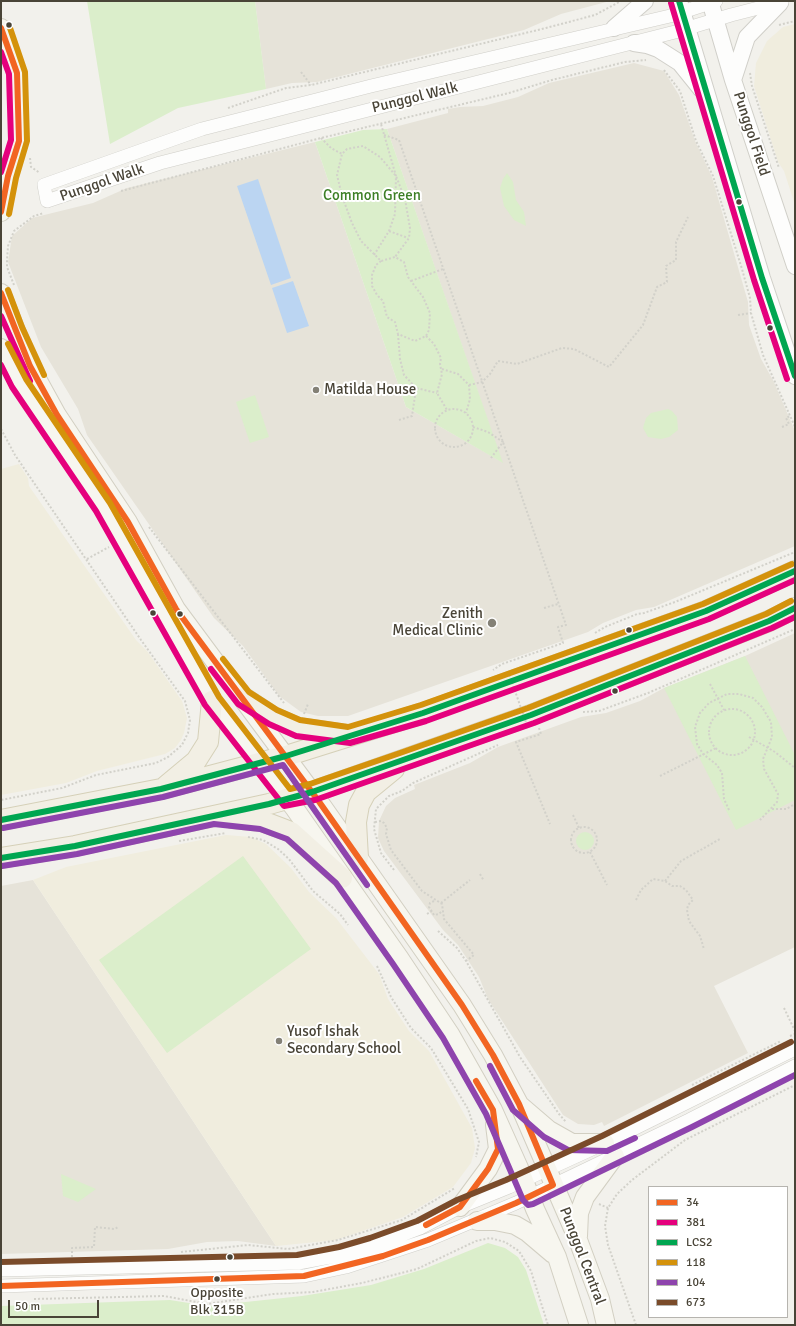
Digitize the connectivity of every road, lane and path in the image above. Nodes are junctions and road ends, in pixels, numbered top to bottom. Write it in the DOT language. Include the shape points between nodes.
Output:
graph roads {
  1 [pos="621,1"];
  2 [pos="645,1"];
  3 [pos="712,2"];
  4 [pos="782,2"];
  5 [pos="680,6"];
  6 [pos="716,20"];
  7 [pos="795,21"];
  8 [pos="776,26"];
  9 [pos="1,28"];
  10 [pos="614,28"];
  11 [pos="686,29"];
  12 [pos="634,43"];
  13 [pos="669,56"];
  14 [pos="650,62"];
  15 [pos="749,68"];
  16 [pos="301,72"];
  17 [pos="733,80"];
  18 [pos="311,85"];
  19 [pos="705,93"];
  20 [pos="227,108"];
  21 [pos="381,124"];
  22 [pos="384,135"];
  23 [pos="321,138"];
  24 [pos="30,151"];
  25 [pos="342,154"];
  26 [pos="46,171"];
  27 [pos="780,175"];
  28 [pos="396,176"];
  29 [pos="117,192"];
  30 [pos="48,206"];
  31 [pos="1,212"];
  32 [pos="688,217"];
  33 [pos="389,231"];
  34 [pos="408,238"];
  35 [pos="374,255"];
  36 [pos="395,257"];
  37 [pos="381,261"];
  38 [pos="795,266"];
  39 [pos="443,269"];
  40 [pos="411,281"];
  41 [pos="8,291"];
  42 [pos="751,313"];
  43 [pos="738,315"];
  44 [pos="398,334"];
  45 [pos="426,336"];
  46 [pos="1,348"];
  47 [pos="442,369"];
  48 [pos="795,376"];
  49 [pos="482,382"];
  50 [pos="469,385"];
  51 [pos="416,388"];
  52 [pos="437,393"];
  53 [pos="447,410"];
  54 [pos="466,413"];
  55 [pos="790,416"];
  56 [pos="399,420"];
  57 [pos="473,427"];
  58 [pos="782,427"];
  59 [pos="795,427"];
  60 [pos="1,429"];
  61 [pos="503,442"];
  62 [pos="491,458"];
  63 [pos="25,469"];
  64 [pos="22,471"];
  65 [pos="146,523"];
  66 [pos="795,552"];
  67 [pos="795,571"];
  68 [pos="558,604"];
  69 [pos="544,608"];
  70 [pos="795,608"];
  71 [pos="795,629"];
  72 [pos="593,634"];
  73 [pos="500,670"];
  74 [pos="508,671"];
  75 [pos="710,684"];
  76 [pos="244,698"];
  77 [pos="718,698"];
  78 [pos="212,701"];
  79 [pos="308,704"];
  80 [pos="285,705"];
  81 [pos="306,709"];
  82 [pos="724,710"];
  83 [pos="577,713"];
  84 [pos="302,716"];
  85 [pos="307,719"];
  86 [pos="528,728"];
  87 [pos="540,728"];
  88 [pos="350,735"];
  89 [pos="749,737"];
  90 [pos="753,740"];
  91 [pos="767,747"];
  92 [pos="491,748"];
  93 [pos="716,748"];
  94 [pos="703,754"];
  95 [pos="286,756"];
  96 [pos="403,761"];
  97 [pos="261,764"];
  98 [pos="795,768"];
  99 [pos="660,776"];
  100 [pos="161,789"];
  101 [pos="312,792"];
  102 [pos="287,798"];
  103 [pos="1,800"];
  104 [pos="795,804"];
  105 [pos="772,809"];
  106 [pos="729,810"];
  107 [pos="573,815"];
  108 [pos="214,816"];
  109 [pos="1,820"];
  110 [pos="760,820"];
  111 [pos="375,822"];
  112 [pos="550,824"];
  113 [pos="579,828"];
  114 [pos="263,840"];
  115 [pos="720,840"];
  116 [pos="590,852"];
  117 [pos="1,858"];
  118 [pos="358,858"];
  119 [pos="394,870"];
  120 [pos="480,874"];
  121 [pos="342,878"];
  122 [pos="470,880"];
  123 [pos="484,881"];
  124 [pos="665,881"];
  125 [pos="608,885"];
  126 [pos="636,900"];
  127 [pos="434,901"];
  128 [pos="441,903"];
  129 [pos="432,911"];
  130 [pos="442,911"];
  131 [pos="427,914"];
  132 [pos="348,924"];
  133 [pos="438,931"];
  134 [pos="704,948"];
  135 [pos="466,961"];
  136 [pos="378,966"];
  137 [pos="784,1008"];
  138 [pos="795,1031"];
  139 [pos="795,1034"];
  140 [pos="795,1049"];
  141 [pos="795,1066"];
  142 [pos="795,1085"];
  143 [pos="686,1087"];
  144 [pos="519,1104"];
  145 [pos="493,1110"];
  146 [pos="570,1125"];
  147 [pos="610,1150"];
  148 [pos="475,1164"];
  149 [pos="550,1177"];
  150 [pos="458,1186"];
  151 [pos="527,1188"];
  152 [pos="460,1207"];
  153 [pos="477,1221"];
  154 [pos="118,1227"];
  155 [pos="578,1240"];
  156 [pos="177,1253"];
  157 [pos="72,1257"];
  158 [pos="557,1257"];
  159 [pos="1,1270"];
  160 [pos="1,1286"];
  161 [pos="55,1298"];
  162 [pos="548,1325"];
  163 [pos="579,1325"];
  164 [pos="606,1325"];
  165 [pos="636,1325"];
  1 -- 18 [label="path" via="595,15"];
  2 -- 10 [label="street"];
  3 -- 5 [label="street, Punggol Walk"];
  3 -- 6 [label="street, Punggol Field"];
  4 -- 6 [label="street, Punggol Walk"];
  4 -- 17 [label="street" via="747,37"];
  5 -- 10 [label="street, Punggol Walk"];
  5 -- 11 [label="street, Punggol Field"];
  6 -- 11 [label="street, Punggol Walk"];
  6 -- 17 [label="street, Punggol Field"];
  7 -- 8 [label="path"];
  9 -- 31 [label="main road" via="17,73 18,141"];
  10 -- 30 [label="street, Punggol Walk" via="202,129 44,185"];
  11 -- 12 [label="street, Punggol Walk"];
  11 -- 19 [label="street, Punggol Field"];
  12 -- 13 [label="street" via="658,49"];
  12 -- 30 [label="street, Punggol Walk" via="160,164"];
  13 -- 19 [label="street" via="680,63"];
  13 -- 42 [label="path" via="660,66 680,91 696,141 713,176 742,268"];
  14 -- 21 [label="path" via="625,62"];
  15 -- 27 [label="path" via="752,86"];
  16 -- 18 [label="path"];
  17 -- 38 [label="street, Punggol Field"];
  18 -- 20 [label="path" via="286,88"];
  19 -- 48 [label="street, Punggol Field"];
  21 -- 22 [label="path"];
  21 -- 23 [label="path"];
  22 -- 28 [label="path"];
  22 -- 39 [label="path" via="399,140"];
  23 -- 25 [label="path"];
  23 -- 29 [label="path"];
  24 -- 26 [label="path" via="32,167 40,173"];
  25 -- 28 [label="path" via="347,149 364,146 380,156"];
  25 -- 35 [label="path" via="338,175 342,196 361,241"];
  28 -- 33 [label="path" via="395,214"];
  28 -- 34 [label="path" via="409,216"];
  30 -- 41 [label="path" via="14,231 8,246"];
  32 -- 49 [label="path" via="676,242 676,260 666,266 667,282 657,287 643,325 609,367 574,349 562,348 517,364 498,361"];
  33 -- 34 [label="path"];
  33 -- 35 [label="path"];
  34 -- 36 [label="path"];
  35 -- 37 [label="path"];
  36 -- 37 [label="path"];
  36 -- 40 [label="path" via="404,262"];
  37 -- 44 [label="path" via="376,265 372,275 372,286 383,300 387,316 395,322"];
  39 -- 40 [label="path"];
  39 -- 49 [label="path"];
  40 -- 45 [label="path" via="423,297 430,313"];
  41 -- 76 [label="main road, Punggol Central" via="30,366 57,415 128,522 176,609"];
  42 -- 43 [label="path"];
  42 -- 55 [label="path" via="763,355"];
  44 -- 45 [label="path" via="415,341"];
  44 -- 51 [label="path" via="404,374"];
  45 -- 47 [label="path" via="434,344 441,358"];
  46 -- 78 [label="main road, Punggol Central" via="19,383 103,507"];
  47 -- 50 [label="path" via="458,374"];
  47 -- 52 [label="path"];
  49 -- 50 [label="path"];
  49 -- 61 [label="path"];
  50 -- 54 [label="path" via="470,399"];
  51 -- 52 [label="path"];
  51 -- 56 [label="path" via="412,416"];
  52 -- 53 [label="path"];
  53 -- 54 [label="path" via="457,409"];
  53 -- 57 [label="path" via="438,417 435,429 443,444 455,447 466,443 473,433"];
  54 -- 57 [label="path"];
  55 -- 58 [label="path" via="786,418 789,424"];
  55 -- 59 [label="path"];
  57 -- 61 [label="path" via="484,430"];
  60 -- 63 [label="path"];
  61 -- 62 [label="path"];
  61 -- 68 [label="path"];
  63 -- 64 [label="path"];
  63 -- 103 [label="path" via="185,701 190,720 188,733 182,745 156,763 96,775 62,788"];
  65 -- 80 [label="path"];
  66 -- 72 [label="path"];
  67 -- 88 [label="main road" via="706,611 423,713"];
  68 -- 69 [label="path"];
  68 -- 73 [label="path" via="566,625 558,628 563,643 502,664 492,672"];
  70 -- 96 [label="main road" via="644,671"];
  71 -- 83 [label="path" via="648,693 599,711"];
  74 -- 86 [label="path, bridge"];
  75 -- 77 [label="path"];
  76 -- 88 [label="main road" via="274,717 298,728"];
  76 -- 95 [label="main road, Punggol Central"];
  77 -- 82 [label="path"];
  77 -- 91 [label="path" via="727,694 740,694 752,698 762,707 771,722 772,737"];
  77 -- 94 [label="path" via="700,713 695,727 697,744"];
  78 -- 97 [label="main road, Punggol Central"];
  78 -- 100 [label="main road" via="208,742 196,761"];
  79 -- 81 [label="path"];
  82 -- 90 [label="path" via="738,710 750,718 754,725"];
  82 -- 93 [label="path" via="712,720 710,727 711,742"];
  84 -- 85 [label="path"];
  87 -- 112 [label="path" via="541,734 516,742"];
  88 -- 95 [label="main road"];
  89 -- 90 [label="path"];
  90 -- 91 [label="path"];
  90 -- 93 [label="path" via="750,746 737,754 729,754"];
  91 -- 98 [label="path"];
  91 -- 105 [label="path" via="764,769 778,794 777,802"];
  92 -- 111 [label="path" via="460,760 389,796 376,809"];
  93 -- 94 [label="path"];
  94 -- 99 [label="path"];
  94 -- 106 [label="path" via="717,765 722,773 724,798"];
  95 -- 97 [label="main road"];
  95 -- 101 [label="main road, Punggol Central"];
  96 -- 101 [label="main road"];
  96 -- 118 [label="main road" via="366,792 359,805 356,822"];
  97 -- 100 [label="main road"];
  97 -- 102 [label="main road, Punggol Central"];
  100 -- 109 [label="main road"];
  101 -- 102 [label="main road"];
  101 -- 118 [label="main road, Punggol Central"];
  102 -- 108 [label="main road"];
  102 -- 121 [label="main road, Punggol Central"];
  104 -- 105 [label="path" via="786,809"];
  105 -- 110 [label="path"];
  107 -- 113 [label="path"];
  108 -- 117 [label="main road" via="75,846"];
  108 -- 121 [label="main road" via="262,821 291,832"];
  111 -- 119 [label="path" via="374,830 381,853"];
  111 -- 127 [label="path" via="384,823 391,850 422,891"];
  113 -- 116 [label="path" via="574,834 573,845 582,853"];
  113 -- 116 [label="path" via="588,828 597,837 596,846"];
  114 -- 132 [label="path" via="289,859 313,891"];
  115 -- 124 [label="path" via="681,861"];
  116 -- 125 [label="path"];
  118 -- 144 [label="main road, Punggol Central" via="462,1005"];
  120 -- 123 [label="path"];
  121 -- 145 [label="main road, Punggol Central" via="450,1034"];
  122 -- 128 [label="path"];
  124 -- 126 [label="path" via="653,879 648,882"];
  124 -- 134 [label="path" via="672,886 680,886 693,900 686,910"];
  127 -- 128 [label="path"];
  127 -- 129 [label="path" via="429,905"];
  128 -- 130 [label="path"];
  129 -- 130 [label="path" via="436,915"];
  129 -- 131 [label="path"];
  130 -- 135 [label="path" via="444,919 474,955"];
  133 -- 135 [label="path" via="457,948"];
  135 -- 146 [label="path" via="520,1057 559,1114"];
  136 -- 148 [label="path" via="391,997 411,1028 431,1048 468,1109 479,1142"];
  137 -- 138 [label="path"];
  139 -- 143 [label="path"];
  140 -- 147 [label="street"];
  141 -- 147 [label="street"];
  142 -- 165 [label="path" via="685,1140 617,1194 608,1208 605,1226 608,1245"];
  144 -- 147 [label="main road" via="549,1130 572,1143"];
  144 -- 149 [label="main road, Punggol Central"];
  145 -- 151 [label="main road, Punggol Central"];
  145 -- 152 [label="main road" via="498,1149 488,1169"];
  147 -- 149 [label="street"];
  147 -- 155 [label="main road" via="579,1213"];
  149 -- 151 [label="street"];
  149 -- 155 [label="main road, Punggol Central"];
  150 -- 156 [label="path" via="402,1220 338,1240 288,1249 248,1244"];
  151 -- 152 [label="street"];
  151 -- 153 [label="street"];
  151 -- 158 [label="main road, Punggol Central"];
  152 -- 159 [label="street" via="420,1228 373,1246 298,1263"];
  153 -- 158 [label="main road" via="515,1225"];
  153 -- 160 [label="street" via="383,1256 304,1276"];
  154 -- 157 [label="path" via="95,1227 94,1247 72,1248"];
  155 -- 164 [label="main road, Punggol Central" via="600,1299"];
  158 -- 163 [label="main road, Punggol Central"];
  161 -- 162 [label="path" via="164,1296 207,1304 273,1294 313,1292 417,1269 476,1241 490,1238 505,1242 519,1251 531,1271"];
}
